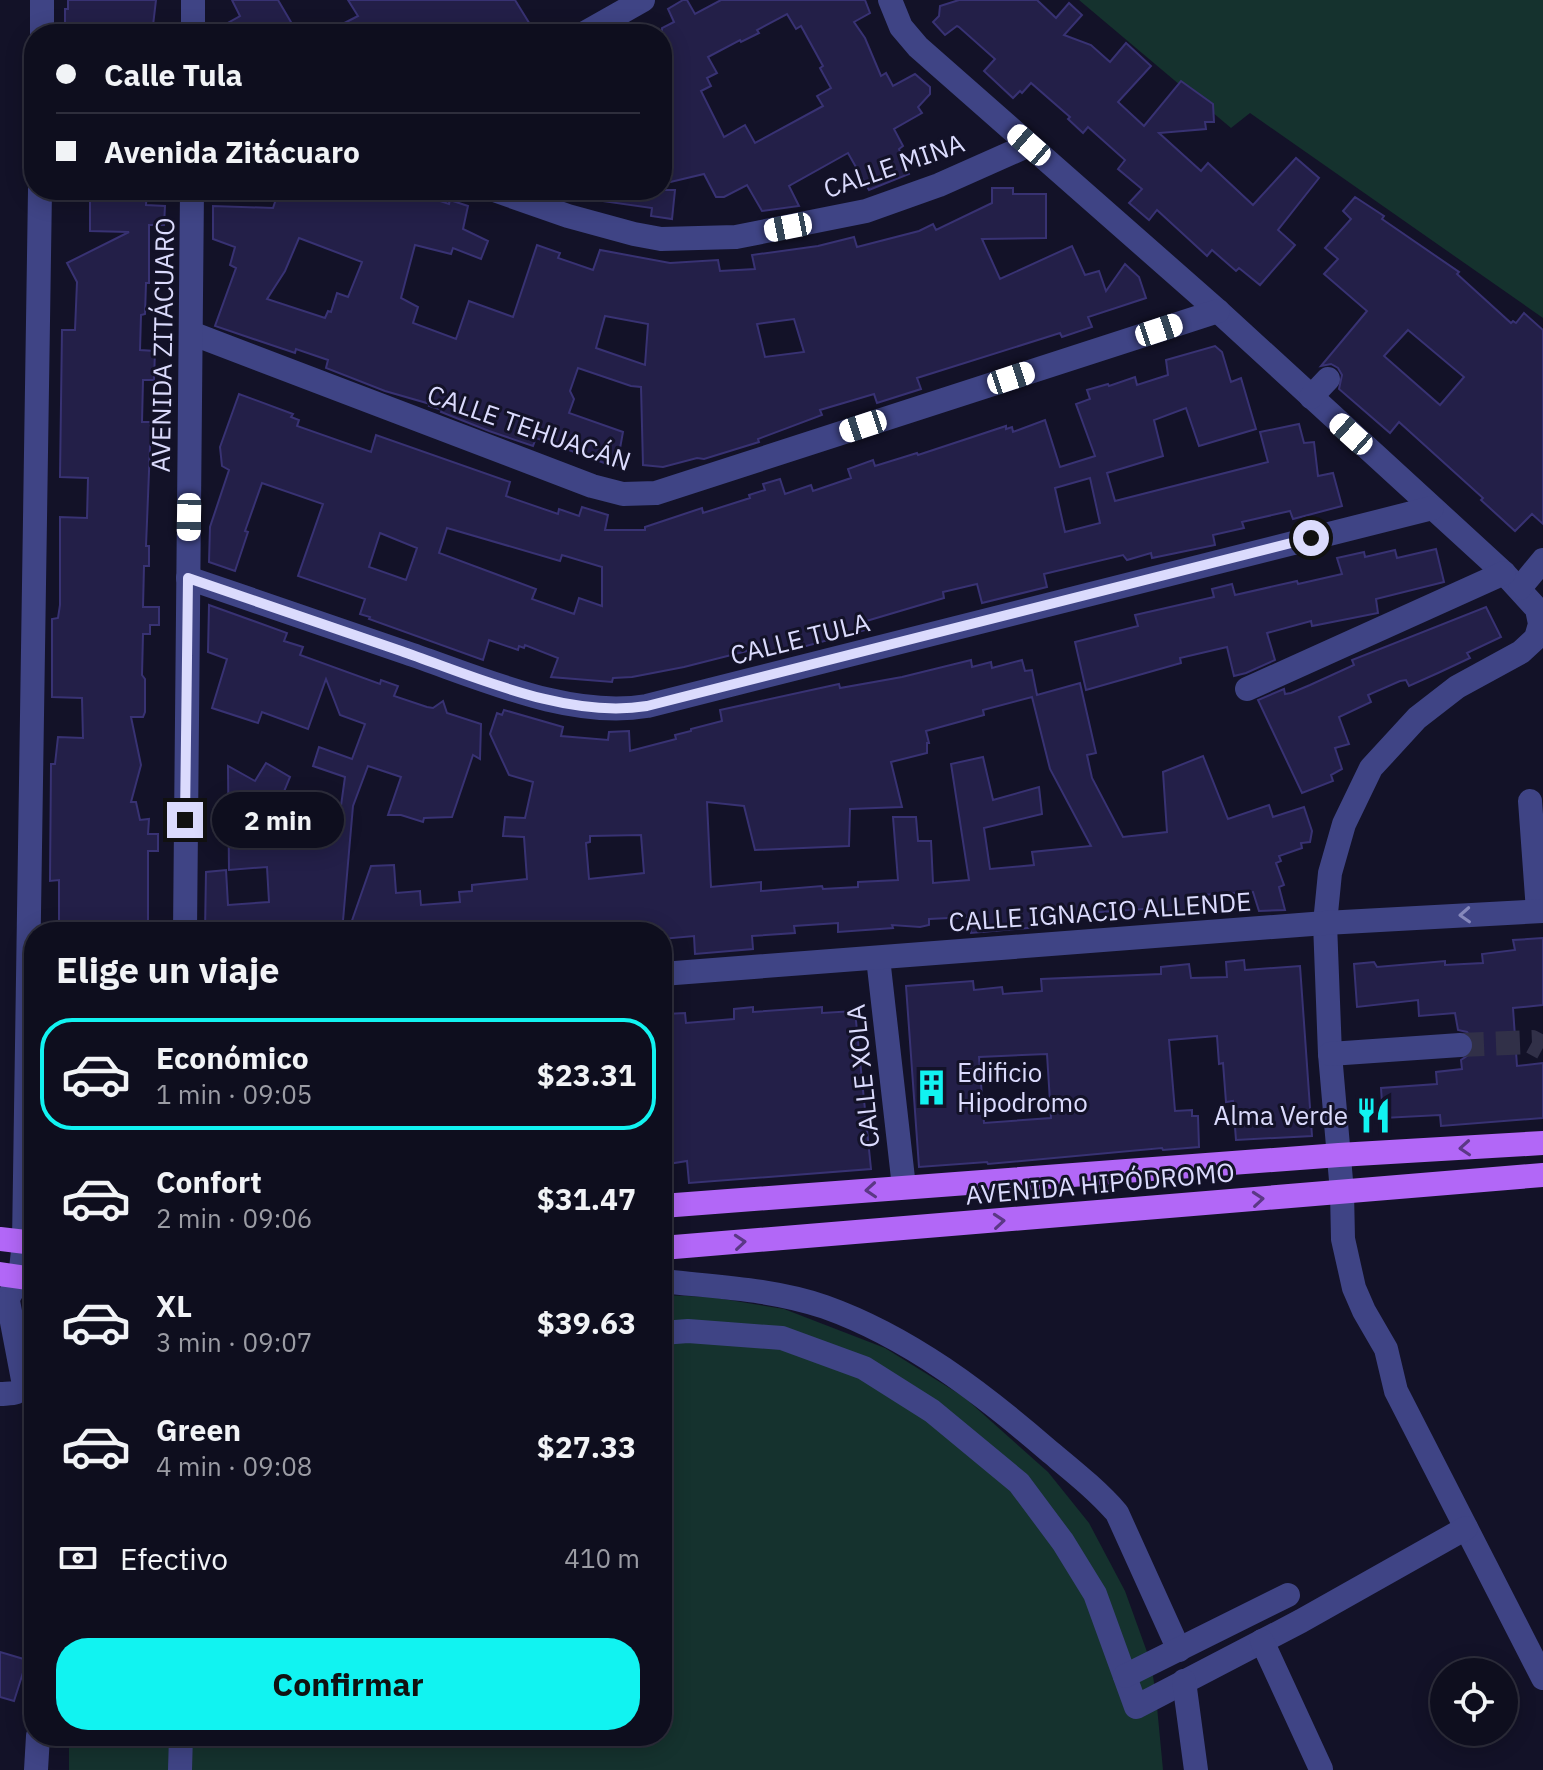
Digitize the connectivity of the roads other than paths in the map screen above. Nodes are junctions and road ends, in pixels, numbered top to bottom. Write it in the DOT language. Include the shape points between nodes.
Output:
graph roads {
  1 [pos="42,0"];
  2 [pos="193,0"];
  3 [pos="643,0"];
  4 [pos="890,0"];
  5 [pos="42,24"];
  6 [pos="193,24"];
  7 [pos="601,24"];
  8 [pos="1029,145"];
  9 [pos="40,200"];
  10 [pos="192,200"];
  11 [pos="522,200"];
  12 [pos="1218,311"];
  13 [pos="191,333"];
  14 [pos="1432,508"];
  15 [pos="1543,560"];
  16 [pos="188,578"];
  17 [pos="1512,580"];
  18 [pos="1247,689"];
  19 [pos="1530,801"];
  20 [pos="1540,911"];
  21 [pos="25,922"];
  22 [pos="185,922"];
  23 [pos="1325,923"];
  24 [pos="878,958"];
  25 [pos="672,973"];
  26 [pos="24,991"];
  27 [pos="1460,1045"];
  28 [pos="1330,1054"];
  29 [pos="1543,1143"];
  30 [pos="1339,1155"];
  31 [pos="1543,1175"];
  32 [pos="904,1187"];
  33 [pos="1342,1192"];
  34 [pos="672,1205"];
  35 [pos="19,1241"];
  36 [pos="672,1247"];
  37 [pos="18,1277"];
  38 [pos="672,1282"];
  39 [pos="4,1306"];
  40 [pos="672,1332"];
  41 [pos="0,1394"];
  42 [pos="1466,1528"];
  43 [pos="1288,1595"];
  44 [pos="1262,1641"];
  45 [pos="1179,1650"];
  46 [pos="1125,1676"];
  47 [pos="1543,1678"];
  48 [pos="1184,1681"];
  49 [pos="37,1746"];
  50 [pos="181,1746"];
  51 [pos="1321,1769"];
  52 [pos="36,1770"];
  53 [pos="180,1770"];
  54 [pos="1196,1770"];
  1 -- 5 [label="street"];
  2 -- 6 [label="street"];
  3 -- 7 [label="street"];
  4 -- 8 [label="street" via="901,27 918,47"];
  8 -- 11 [label="street, CALLE MINA" via="866,211 736,237 661,239"];
  8 -- 12 [label="street"];
  9 -- 21 [label="street"];
  10 -- 13 [label="street, AVENIDA ZITÁCUARO"];
  12 -- 13 [label="street, CALLE TEHUACÁN" via="656,493 623,494"];
  12 -- 14 [label="street" via="1320,388"];
  13 -- 16 [label="street, AVENIDA ZITÁCUARO"];
  14 -- 16 [label="street, CALLE TULA" via="624,710 594,709 521,692"];
  14 -- 17 [label="street"];
  15 -- 17 [label="street"];
  16 -- 22 [label="street, AVENIDA ZITÁCUARO"];
  17 -- 18 [label="street"];
  17 -- 23 [label="street" via="1537,609 1536,638 1417,718 1371,768 1344,824 1330,873"];
  19 -- 20 [label="street"];
  20 -- 23 [label="street, CALLE IGNACIO ALLENDE, one-way"];
  23 -- 24 [label="street, CALLE IGNACIO ALLENDE"];
  23 -- 28 [label="street"];
  24 -- 25 [label="street, CALLE IGNACIO ALLENDE"];
  24 -- 32 [label="street, CALLE XOLA"];
  26 -- 35 [label="street"];
  27 -- 28 [label="street"];
  28 -- 30 [label="street"];
  29 -- 30 [label="main road, AVENIDA HIPÓDROMO, one-way"];
  30 -- 32 [label="main road, AVENIDA HIPÓDROMO"];
  30 -- 33 [label="street"];
  31 -- 33 [label="main road, AVENIDA HIPÓDROMO"];
  32 -- 34 [label="main road, AVENIDA HIPÓDROMO, one-way"];
  36 -- 33 [label="main road, AVENIDA HIPÓDROMO, one-way"];
  33 -- 42 [label="street" via="1347,1264 1364,1311 1368,1350 1396,1391"];
  35 -- 37 [label="street"];
  37 -- 39 [label="street"];
  38 -- 45 [label="street" via="823,1306 885,1332 965,1383 1117,1513"];
  39 -- 41 [label="street" via="24,1385 15,1393"];
  40 -- 46 [label="street" via="782,1338 864,1368 932,1411 1019,1483 1063,1542 1095,1594"];
  42 -- 44 [label="street"];
  42 -- 47 [label="street"];
  43 -- 45 [label="street"];
  44 -- 48 [label="street"];
  44 -- 51 [label="street"];
  45 -- 46 [label="street"];
  46 -- 48 [label="street" via="1136,1707"];
  48 -- 54 [label="street"];
  49 -- 52 [label="street"];
  50 -- 53 [label="street"];
}
